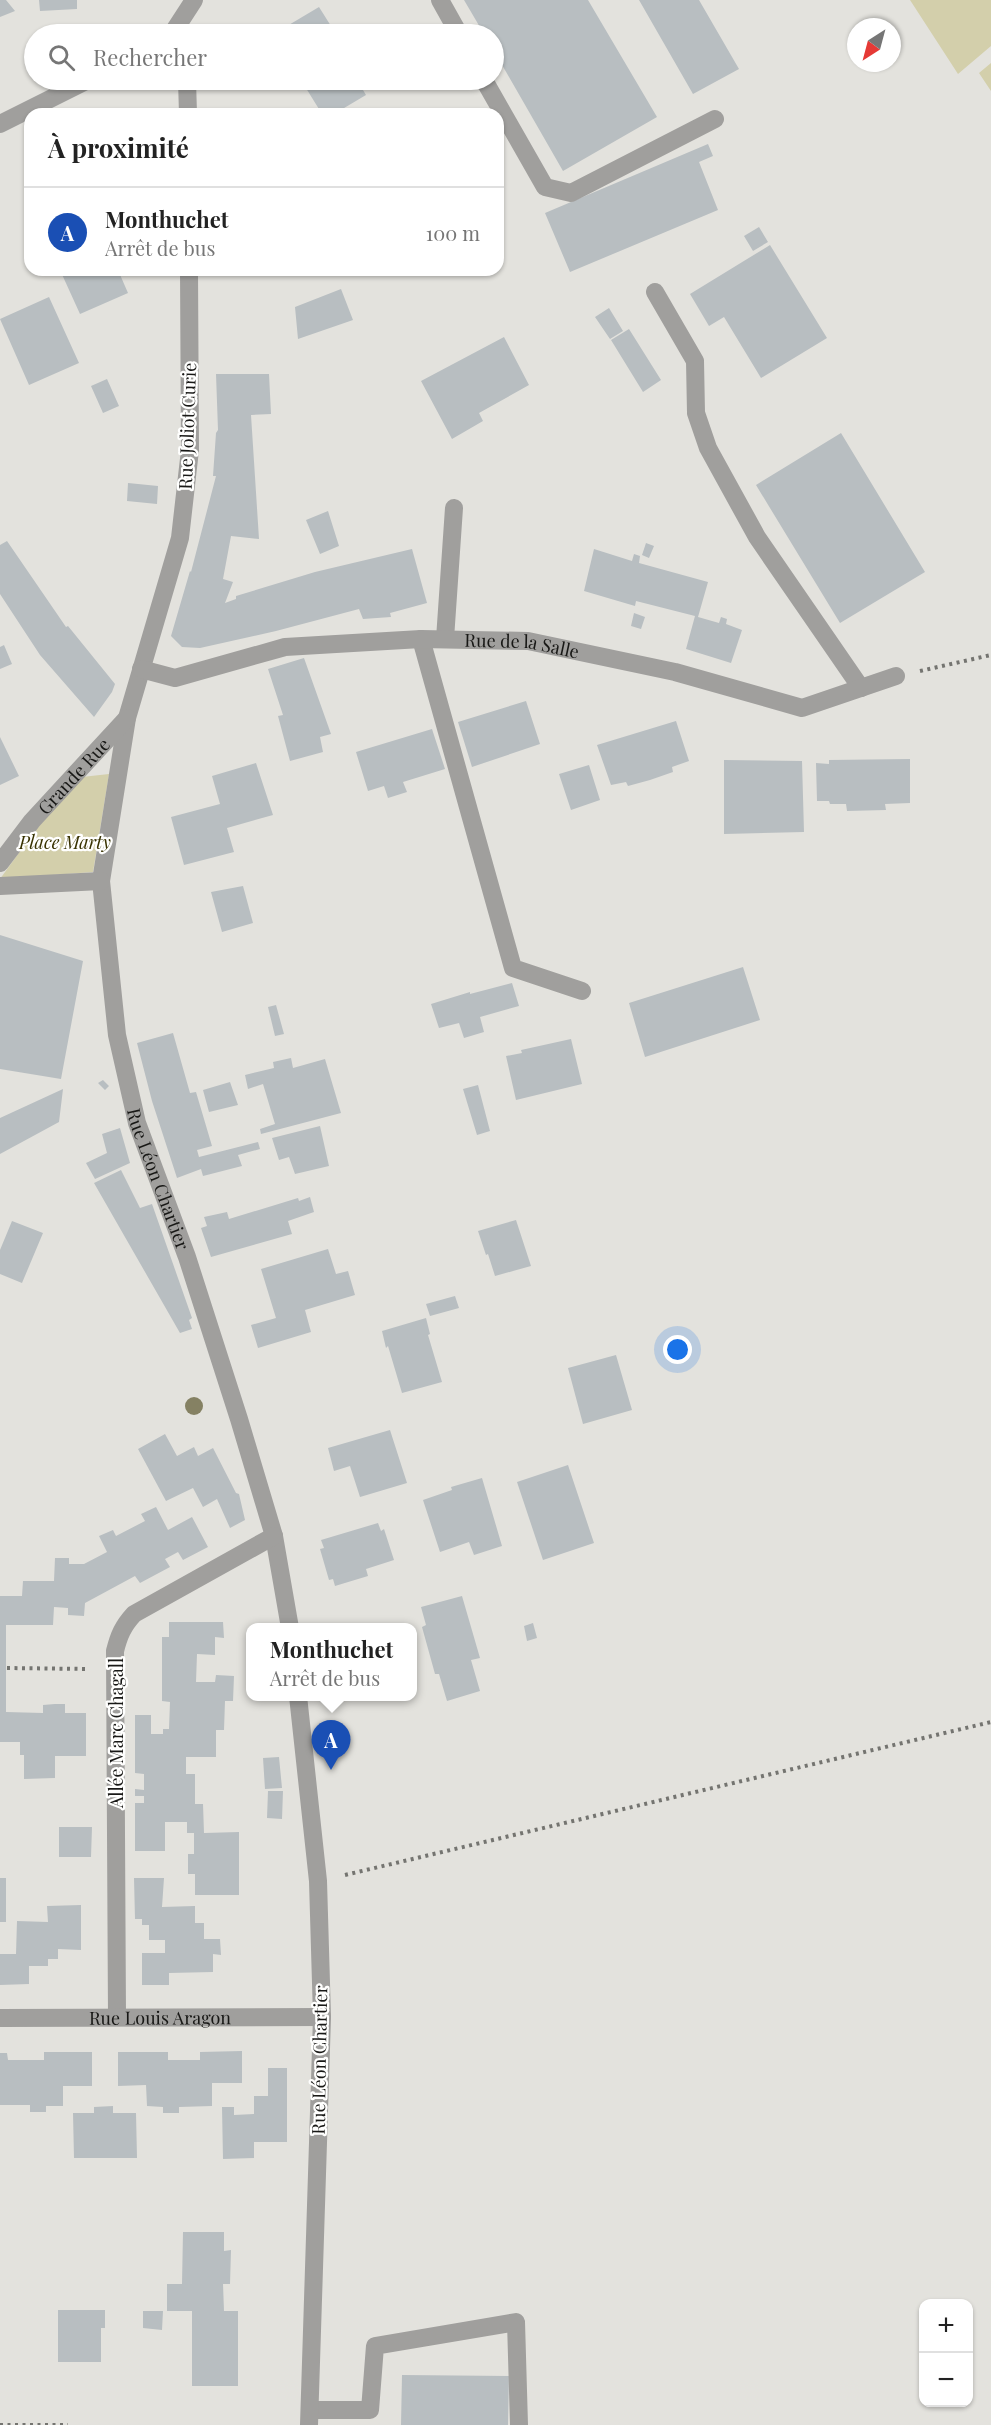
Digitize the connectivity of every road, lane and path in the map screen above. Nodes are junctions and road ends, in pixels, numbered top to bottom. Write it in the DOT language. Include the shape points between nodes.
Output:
graph roads {
  1 [pos="440,0"];
  2 [pos="188,4"];
  3 [pos="177,24"];
  4 [pos="187,24"];
  5 [pos="453,24"];
  6 [pos="68,90"];
  7 [pos="187,90"];
  8 [pos="490,90"];
  9 [pos="32,108"];
  10 [pos="188,108"];
  11 [pos="500,108"];
  12 [pos="24,112"];
  13 [pos="504,115"];
  14 [pos="715,119"];
  15 [pos="0,124"];
  16 [pos="189,276"];
  17 [pos="655,292"];
  18 [pos="454,508"];
  19 [pos="421,639"];
  20 [pos="445,639"];
  21 [pos="991,655"];
  22 [pos="141,669"];
  23 [pos="896,676"];
  24 [pos="861,688"];
  25 [pos="127,718"];
  26 [pos="0,863"];
  27 [pos="101,881"];
  28 [pos="0,885"];
  29 [pos="582,990"];
  30 [pos="274,1536"];
  31 [pos="289,1623"];
  32 [pos="6,1668"];
  33 [pos="116,1669"];
  34 [pos="299,1701"];
  35 [pos="991,1722"];
  36 [pos="318,1881"];
  37 [pos="117,2016"];
  38 [pos="321,2016"];
  39 [pos="0,2018"];
  40 [pos="309,2417"];
  41 [pos="0,2425"];
  42 [pos="68,2425"];
  43 [pos="519,2425"];
  1 -- 5 [label="street"];
  2 -- 3 [label="street"];
  2 -- 4 [label="street"];
  6 -- 9 [label="street"];
  7 -- 10 [label="street"];
  8 -- 11 [label="street"];
  12 -- 15 [label="street"];
  13 -- 14 [label="street" via="545,187 571,193"];
  16 -- 22 [label="street, Rue Joliot Curie" via="190,450 180,538"];
  17 -- 24 [label="street" via="695,361 696,413 708,448 757,537"];
  18 -- 20 [label="street"];
  19 -- 20 [label="street, Rue de la Salle"];
  19 -- 22 [label="street, Rue de la Salle" via="285,647 175,678"];
  19 -- 29 [label="street" via="513,968"];
  20 -- 24 [label="street, Rue de la Salle" via="528,641 675,672 802,708"];
  21 -- 23 [label="path"];
  22 -- 25 [label="street, Rue Joliot Curie"];
  23 -- 24 [label="street, Rue de la Salle"];
  25 -- 26 [label="street, Grande Rue" via="32,821"];
  25 -- 27 [label="street, Rue Léon Chartier"];
  27 -- 28 [label="street"];
  27 -- 30 [label="street, Rue Léon Chartier" via="117,1035 137,1123 187,1257"];
  30 -- 31 [label="street, Rue Léon Chartier"];
  30 -- 33 [label="street, Allée Marc Chagall" via="134,1614 118,1640"];
  32 -- 33 [label="path"];
  33 -- 37 [label="street, Allée Marc Chagall"];
  34 -- 36 [label="street, Rue Léon Chartier"];
  35 -- 36 [label="path"];
  36 -- 38 [label="street, Rue Léon Chartier"];
  37 -- 38 [label="street, Rue Louis Aragon"];
  37 -- 39 [label="street, Rue Louis Aragon"];
  38 -- 40 [label="street, Rue Léon Chartier"];
  40 -- 43 [label="street" via="370,2410 375,2346 516,2322"];
  41 -- 42 [label="path"];
}
